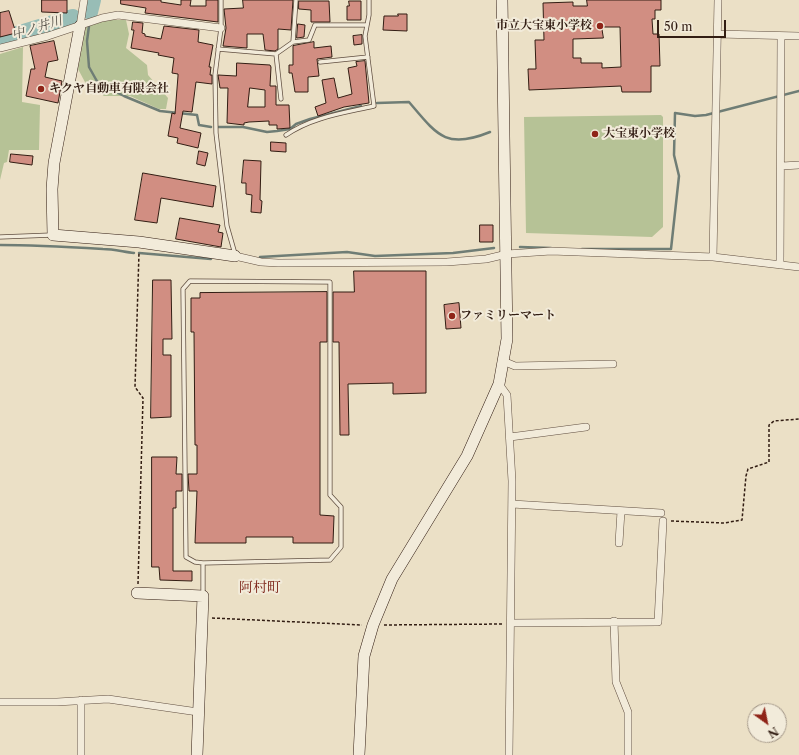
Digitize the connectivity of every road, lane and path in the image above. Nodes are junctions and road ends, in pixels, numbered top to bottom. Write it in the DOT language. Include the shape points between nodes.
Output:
graph roads {
  1 [pos="84,0"];
  2 [pos="221,0"];
  3 [pos="296,0"];
  4 [pos="369,0"];
  5 [pos="502,0"];
  6 [pos="718,0"];
  7 [pos="366,25"];
  8 [pos="80,26"];
  9 [pos="221,28"];
  10 [pos="718,34"];
  11 [pos="781,36"];
  12 [pos="799,36"];
  13 [pos="293,42"];
  14 [pos="0,48"];
  15 [pos="218,49"];
  16 [pos="276,54"];
  17 [pos="368,56"];
  18 [pos="320,62"];
  19 [pos="280,99"];
  20 [pos="286,135"];
  21 [pos="799,165"];
  22 [pos="782,166"];
  23 [pos="53,235"];
  24 [pos="0,237"];
  25 [pos="139,242"];
  26 [pos="506,254"];
  27 [pos="235,256"];
  28 [pos="713,257"];
  29 [pos="780,265"];
  30 [pos="799,267"];
  31 [pos="503,361"];
  32 [pos="613,364"];
  33 [pos="499,384"];
  34 [pos="799,420"];
  35 [pos="586,427"];
  36 [pos="510,437"];
  37 [pos="512,504"];
  38 [pos="621,511"];
  39 [pos="661,513"];
  40 [pos="663,521"];
  41 [pos="619,543"];
  42 [pos="203,562"];
  43 [pos="137,593"];
  44 [pos="203,596"];
  45 [pos="202,617"];
  46 [pos="614,622"];
  47 [pos="511,623"];
  48 [pos="373,625"];
  49 [pos="81,700"];
  50 [pos="0,702"];
  51 [pos="198,712"];
  52 [pos="81,755"];
  53 [pos="90,755"];
  54 [pos="197,755"];
  55 [pos="358,755"];
  56 [pos="509,755"];
  57 [pos="628,755"];
  1 -- 8 [label="street"];
  2 -- 9 [label="lane"];
  3 -- 13 [label="lane"];
  4 -- 7 [label="lane"];
  5 -- 26 [label="street"];
  6 -- 10 [label="street"];
  7 -- 13 [label="lane" via="315,25 309,40"];
  7 -- 17 [label="lane"];
  8 -- 9 [label="street" via="102,18 118,16"];
  8 -- 14 [label="street"];
  8 -- 23 [label="street" via="54,163"];
  9 -- 15 [label="lane"];
  10 -- 11 [label="street"];
  10 -- 28 [label="street"];
  11 -- 12 [label="street"];
  11 -- 22 [label="street"];
  13 -- 16 [label="lane"];
  15 -- 16 [label="lane"];
  15 -- 27 [label="lane" via="215,75 216,133 227,226"];
  16 -- 19 [label="lane"];
  17 -- 18 [label="lane"];
  17 -- 20 [label="lane" via="374,106 337,113 299,126"];
  21 -- 22 [label="street"];
  22 -- 29 [label="street"];
  23 -- 24 [label="lane"];
  23 -- 25 [label="street"];
  25 -- 27 [label="street"];
  25 -- 43 [label="path" via="135,387 143,398"];
  26 -- 27 [label="street" via="486,259 447,262 341,264 272,263"];
  26 -- 28 [label="street" via="551,251"];
  26 -- 31 [label="street" via="506,339"];
  28 -- 29 [label="street"];
  29 -- 30 [label="street"];
  31 -- 32 [label="street" via="515,366"];
  31 -- 33 [label="street"];
  33 -- 36 [label="street" via="507,395"];
  33 -- 48 [label="street" via="467,456 392,579"];
  34 -- 40 [label="path" via="774,421 769,425 769,462 748,469 742,520 724,523"];
  35 -- 36 [label="street"];
  36 -- 37 [label="street"];
  37 -- 38 [label="street"];
  37 -- 47 [label="street"];
  38 -- 39 [label="street"];
  38 -- 41 [label="street"];
  40 -- 46 [label="street" via="658,622"];
  42 -- 42 [label="lane" via="330,560 341,547 341,507 330,495 330,282 190,281 183,289 186,557 195,562"];
  42 -- 44 [label="lane"];
  43 -- 44 [label="street"];
  44 -- 45 [label="street"];
  45 -- 48 [label="path"];
  45 -- 51 [label="street"];
  46 -- 47 [label="street"];
  46 -- 57 [label="street" via="616,682 628,712"];
  47 -- 48 [label="path"];
  47 -- 56 [label="street"];
  48 -- 55 [label="street" via="364,656"];
  49 -- 50 [label="street"];
  49 -- 51 [label="street" via="108,699"];
  49 -- 52 [label="street"];
  51 -- 54 [label="street"];
  52 -- 53 [label="street"];
}
